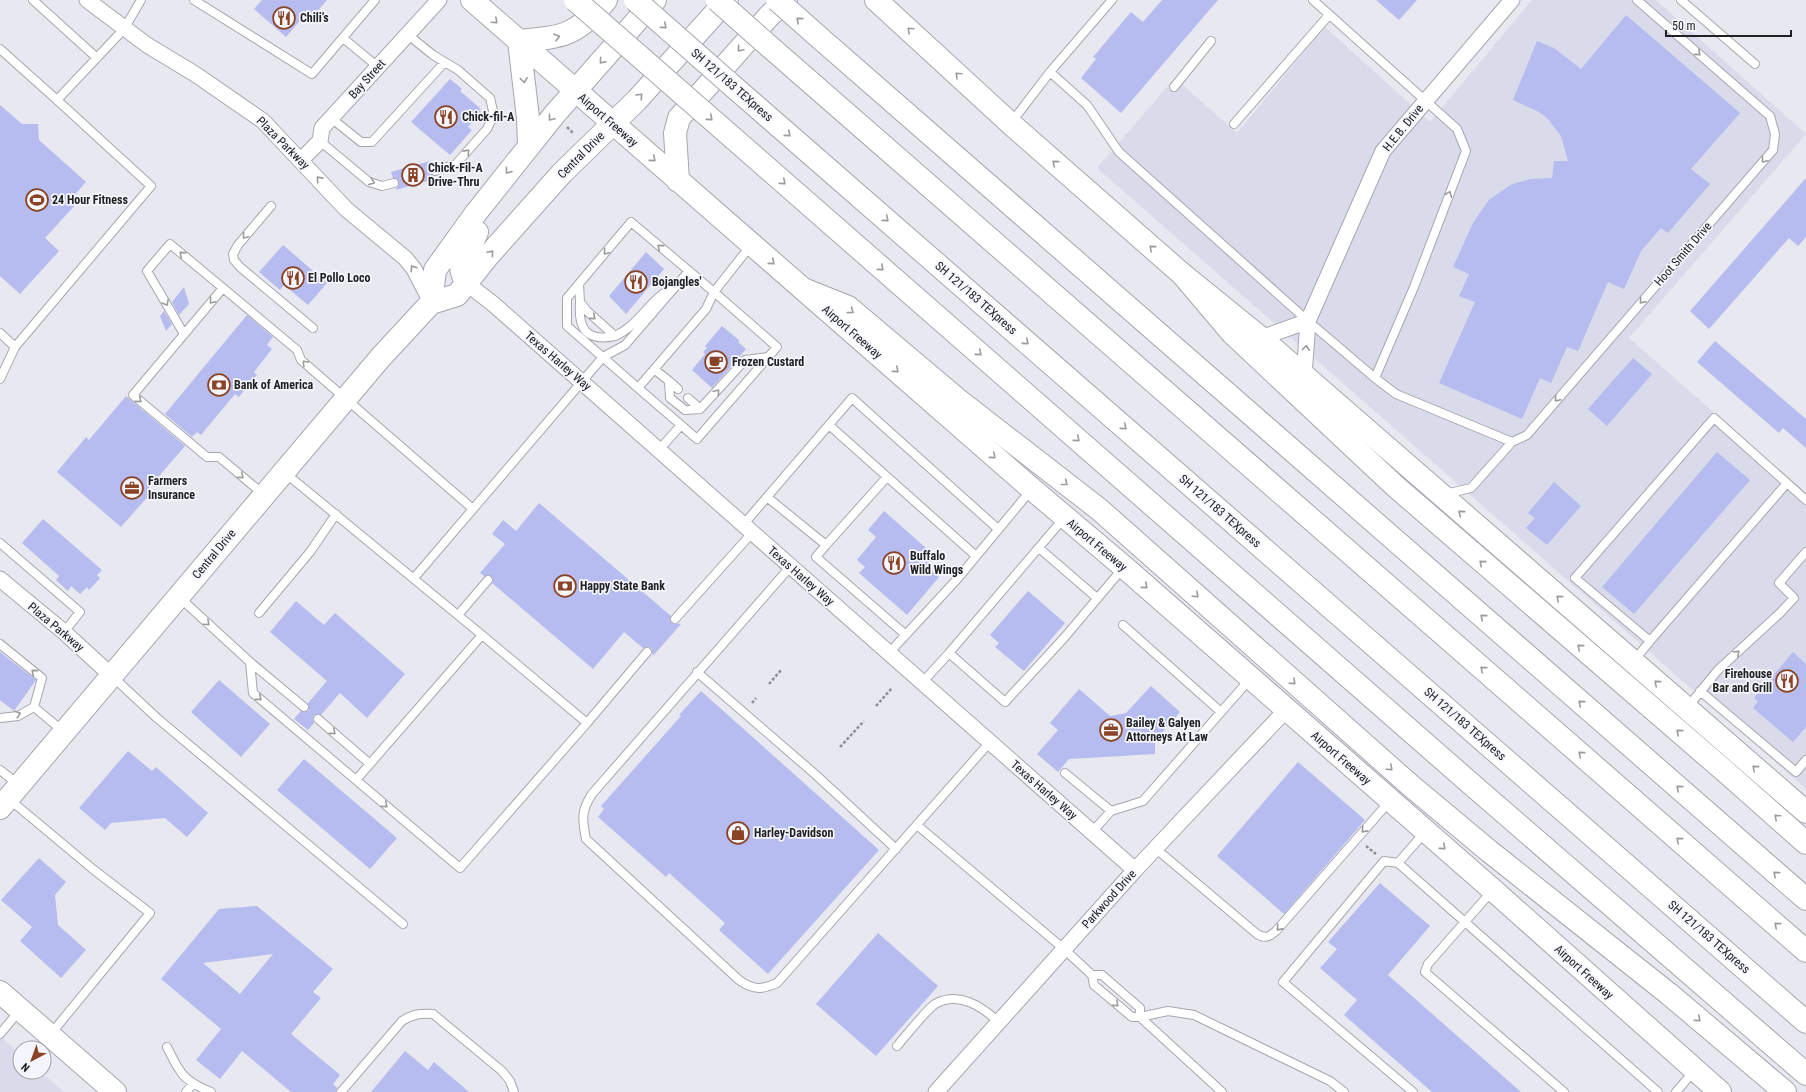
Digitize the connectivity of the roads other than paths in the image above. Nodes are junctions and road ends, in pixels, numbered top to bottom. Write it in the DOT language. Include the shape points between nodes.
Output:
graph roads {
  1 [pos="33,0"];
  2 [pos="87,0"];
  3 [pos="142,0"];
  4 [pos="194,0"];
  5 [pos="375,0"];
  6 [pos="438,0"];
  7 [pos="472,0"];
  8 [pos="575,0"];
  9 [pos="606,0"];
  10 [pos="635,0"];
  11 [pos="656,0"];
  12 [pos="717,0"];
  13 [pos="727,0"];
  14 [pos="777,0"];
  15 [pos="786,0"];
  16 [pos="876,0"];
  17 [pos="1112,0"];
  18 [pos="1313,0"];
  19 [pos="1512,0"];
  20 [pos="1637,0"];
  21 [pos="1681,0"];
  22 [pos="1329,15"];
  23 [pos="124,29"];
  24 [pos="407,34"];
  25 [pos="343,38"];
  26 [pos="519,41"];
  27 [pos="1211,41"];
  28 [pos="0,49"];
  29 [pos="96,58"];
  30 [pos="444,63"];
  31 [pos="1755,64"];
  32 [pos="378,67"];
  33 [pos="1050,72"];
  34 [pos="1174,87"];
  35 [pos="575,91"];
  36 [pos="57,100"];
  37 [pos="1426,100"];
  38 [pos="331,118"];
  39 [pos="613,124"];
  40 [pos="1011,124"];
  41 [pos="1234,124"];
  42 [pos="320,141"];
  43 [pos="529,146"];
  44 [pos="301,160"];
  45 [pos="434,171"];
  46 [pos="678,181"];
  47 [pos="394,183"];
  48 [pos="271,206"];
  49 [pos="476,212"];
  50 [pos="752,245"];
  51 [pos="688,272"];
  52 [pos="1182,274"];
  53 [pos="466,283"];
  54 [pos="579,284"];
  55 [pos="676,286"];
  56 [pos="223,288"];
  57 [pos="803,289"];
  58 [pos="714,292"];
  59 [pos="580,302"];
  60 [pos="431,303"];
  61 [pos="1308,321"];
  62 [pos="312,328"];
  63 [pos="0,333"];
  64 [pos="184,334"];
  65 [pos="615,336"];
  66 [pos="1261,338"];
  67 [pos="15,347"];
  68 [pos="603,357"];
  69 [pos="768,357"];
  70 [pos="654,369"];
  71 [pos="1304,376"];
  72 [pos="1375,378"];
  73 [pos="0,379"];
  74 [pos="669,381"];
  75 [pos="582,382"];
  76 [pos="638,388"];
  77 [pos="678,390"];
  78 [pos="345,398"];
  79 [pos="688,398"];
  80 [pos="700,409"];
  81 [pos="681,425"];
  82 [pos="829,425"];
  83 [pos="1512,442"];
  84 [pos="659,450"];
  85 [pos="284,471"];
  86 [pos="887,477"];
  87 [pos="1787,482"];
  88 [pos="1032,489"];
  89 [pos="264,495"];
  90 [pos="1440,495"];
  91 [pos="768,497"];
  92 [pos="1806,500"];
  93 [pos="473,509"];
  94 [pos="336,514"];
  95 [pos="1065,517"];
  96 [pos="748,529"];
  97 [pos="998,530"];
  98 [pos="0,543"];
  99 [pos="826,545"];
  100 [pos="1039,548"];
  101 [pos="1806,552"];
  102 [pos="976,556"];
  103 [pos="790,567"];
  104 [pos="1124,567"];
  105 [pos="414,578"];
  106 [pos="0,579"];
  107 [pos="488,580"];
  108 [pos="178,597"];
  109 [pos="1097,598"];
  110 [pos="259,613"];
  111 [pos="458,615"];
  112 [pos="675,619"];
  113 [pos="1123,625"];
  114 [pos="64,632"];
  115 [pos="482,634"];
  116 [pos="906,635"];
  117 [pos="1650,641"];
  118 [pos="0,644"];
  119 [pos="647,652"];
  120 [pos="889,653"];
  121 [pos="949,653"];
  122 [pos="250,662"];
  123 [pos="1633,662"];
  124 [pos="698,672"];
  125 [pos="112,676"];
  126 [pos="1250,678"];
  127 [pos="922,682"];
  128 [pos="1700,691"];
  129 [pos="34,707"];
  130 [pos="304,708"];
  131 [pos="1686,708"];
  132 [pos="1286,710"];
  133 [pos="1221,712"];
  134 [pos="0,718"];
  135 [pos="318,719"];
  136 [pos="587,723"];
  137 [pos="64,732"];
  138 [pos="990,742"];
  139 [pos="1806,760"];
  140 [pos="370,764"];
  141 [pos="0,770"];
  142 [pos="1065,773"];
  143 [pos="356,780"];
  144 [pos="9,798"];
  145 [pos="1390,801"];
  146 [pos="1111,811"];
  147 [pos="1806,812"];
  148 [pos="918,824"];
  149 [pos="1426,831"];
  150 [pos="1092,832"];
  151 [pos="1806,844"];
  152 [pos="1155,848"];
  153 [pos="896,849"];
  154 [pos="1398,862"];
  155 [pos="1135,870"];
  156 [pos="1493,890"];
  157 [pos="1806,899"];
  158 [pos="1465,921"];
  159 [pos="403,924"];
  160 [pos="1064,949"];
  161 [pos="1806,951"];
  162 [pos="1092,975"];
  163 [pos="0,992"];
  164 [pos="21,1009"];
  165 [pos="1140,1017"];
  166 [pos="999,1022"];
  167 [pos="1806,1022"];
  168 [pos="0,1034"];
  169 [pos="50,1035"];
  170 [pos="897,1046"];
  171 [pos="167,1047"];
  172 [pos="1695,1071"];
  173 [pos="1806,1074"];
  174 [pos="193,1084"];
  175 [pos="115,1092"];
  176 [pos="186,1092"];
  177 [pos="211,1092"];
  178 [pos="341,1092"];
  179 [pos="514,1092"];
  180 [pos="936,1092"];
  181 [pos="1222,1092"];
  182 [pos="1344,1092"];
  183 [pos="1413,1092"];
  184 [pos="1564,1092"];
  185 [pos="1658,1092"];
  186 [pos="1676,1092"];
  187 [pos="1720,1092"];
  188 [pos="1785,1092"];
  1 -- 29 [label="lane"];
  2 -- 23 [label="street, Plaza Parkway"];
  3 -- 23 [label="lane"];
  4 -- 25 [label="lane" via="312,74"];
  5 -- 25 [label="lane"];
  6 -- 24 [label="street, Bay Street"];
  7 -- 26 [label="main road, Airport Freeway, one-way"];
  8 -- 173 [label="main road, one-way, bridge"];
  26 -- 9 [label="main road, one-way" via="556,38 574,30 591,18"];
  10 -- 167 [label="main road, SH 121/183 TEXpress, one-way, bridge"];
  11 -- 35 [label="main road, one-way"];
  161 -- 12 [label="main road, one-way, bridge"];
  39 -- 13 [label="main road, Central Drive, one-way"];
  157 -- 14 [label="main road, one-way, bridge"];
  15 -- 46 [label="main road, one-way" via="679,118 675,133"];
  40 -- 16 [label="main road, one-way"];
  17 -- 33 [label="lane"];
  18 -- 22 [label="lane"];
  19 -- 37 [label="street, H.E.B. Drive"];
  20 -- 83 [label="lane, Hoot Smith Drive, one-way" via="1770,116 1775,134 1773,150 1527,435"];
  21 -- 31 [label="lane"];
  22 -- 37 [label="lane"];
  22 -- 41 [label="lane"];
  23 -- 29 [label="lane"];
  23 -- 44 [label="street, Plaza Parkway" via="263,121"];
  24 -- 30 [label="lane"];
  24 -- 32 [label="street, Bay Street"];
  25 -- 32 [label="lane"];
  26 -- 35 [label="main road, Airport Freeway"];
  26 -- 43 [label="main road, one-way"];
  27 -- 34 [label="lane"];
  28 -- 36 [label="lane"];
  29 -- 36 [label="lane"];
  30 -- 38 [label="lane" via="372,142 361,142"];
  45 -- 30 [label="lane, one-way" via="456,164 487,129 494,115 490,98 458,70"];
  32 -- 38 [label="street, Bay Street"];
  33 -- 40 [label="lane"];
  33 -- 61 [label="lane" via="1086,105 1118,152"];
  35 -- 39 [label="main road, Airport Freeway"];
  35 -- 43 [label="main road, one-way"];
  36 -- 67 [label="lane" via="151,186"];
  37 -- 61 [label="street, H.E.B. Drive" via="1383,151"];
  72 -- 37 [label="lane, one-way" via="1414,287 1466,152 1457,129"];
  38 -- 42 [label="street, Bay Street" via="322,128"];
  39 -- 46 [label="main road, Airport Freeway, one-way"];
  53 -- 39 [label="main road, Central Drive, one-way" via="562,174"];
  52 -- 40 [label="main road, one-way"];
  42 -- 44 [label="street, Bay Street"];
  42 -- 47 [label="lane, one-way" via="369,182 382,186"];
  43 -- 49 [label="main road, one-way"];
  60 -- 44 [label="street, Plaza Parkway, one-way" via="412,266 405,258 346,209"];
  46 -- 50 [label="main road, Airport Freeway"];
  48 -- 62 [label="lane, one-way" via="238,244 233,254 234,260"];
  49 -- 53 [label="main road" via="479,225 460,264 460,273"];
  49 -- 60 [label="main road" via="434,270"];
  50 -- 57 [label="main road, Airport Freeway, one-way"];
  50 -- 58 [label="lane"];
  51 -- 54 [label="lane, one-way" via="631,222"];
  51 -- 55 [label="lane"];
  51 -- 58 [label="lane"];
  52 -- 66 [label="main road"];
  151 -- 52 [label="main road, one-way" via="1395,486 1232,332"];
  53 -- 60 [label="main road, Central Drive" via="457,295"];
  53 -- 75 [label="street, Texas Harley Way"];
  54 -- 59 [label="lane"];
  54 -- 68 [label="lane" via="567,298 567,326"];
  55 -- 65 [label="lane" via="663,292 633,326"];
  55 -- 68 [label="lane" via="625,345"];
  56 -- 64 [label="lane, one-way"];
  56 -- 64 [label="lane, one-way" via="170,244 147,272"];
  78 -- 56 [label="lane, one-way" via="301,360 297,350"];
  57 -- 88 [label="main road, Airport Freeway, one-way"];
  57 -- 188 [label="main road, one-way" via="848,307 957,399 1100,510 1410,785"];
  58 -- 69 [label="lane" via="777,347"];
  58 -- 70 [label="lane" via="706,309"];
  59 -- 65 [label="lane, one-way" via="586,311"];
  59 -- 65 [label="lane" via="579,318 582,327 594,337"];
  60 -- 78 [label="main road, Central Drive"];
  61 -- 66 [label="street"];
  71 -- 61 [label="street, H.E.B. Drive, one-way"];
  61 -- 72 [label="lane"];
  63 -- 67 [label="lane"];
  64 -- 89 [label="lane, one-way" via="133,395 207,457 219,457"];
  66 -- 71 [label="main road"];
  67 -- 73 [label="lane"];
  68 -- 75 [label="lane"];
  68 -- 76 [label="lane"];
  80 -- 69 [label="lane, one-way" via="745,360"];
  69 -- 81 [label="lane" via="697,439"];
  70 -- 74 [label="lane"];
  70 -- 76 [label="lane"];
  71 -- 90 [label="main road"];
  72 -- 83 [label="lane" via="1396,394"];
  74 -- 77 [label="lane"];
  74 -- 80 [label="lane" via="670,398 685,410"];
  75 -- 84 [label="street, Texas Harley Way"];
  75 -- 93 [label="lane"];
  76 -- 81 [label="lane"];
  78 -- 85 [label="main road, Central Drive"];
  78 -- 93 [label="lane"];
  79 -- 80 [label="lane"];
  81 -- 84 [label="lane"];
  82 -- 86 [label="lane"];
  82 -- 91 [label="lane"];
  82 -- 97 [label="lane" via="852,398"];
  83 -- 90 [label="lane, Hoot Smith Drive" via="1471,488"];
  84 -- 96 [label="street, Texas Harley Way"];
  85 -- 89 [label="main road, Central Drive"];
  85 -- 94 [label="lane"];
  86 -- 99 [label="lane"];
  86 -- 102 [label="lane"];
  87 -- 92 [label="lane"];
  87 -- 117 [label="lane"];
  87 -- 117 [label="lane" via="1714,418 1586,566 1576,578"];
  88 -- 95 [label="main road, Airport Freeway"];
  88 -- 97 [label="lane"];
  89 -- 108 [label="main road, Central Drive"];
  123 -- 90 [label="main road, one-way"];
  91 -- 96 [label="lane"];
  91 -- 99 [label="lane"];
  93 -- 105 [label="lane"];
  94 -- 105 [label="lane"];
  94 -- 110 [label="lane" via="310,552"];
  95 -- 100 [label="lane"];
  95 -- 104 [label="main road, Airport Freeway"];
  96 -- 103 [label="street, Texas Harley Way"];
  96 -- 112 [label="lane"];
  97 -- 102 [label="lane"];
  98 -- 114 [label="lane" via="80,612"];
  99 -- 116 [label="lane" via="816,557"];
  100 -- 109 [label="lane"];
  100 -- 121 [label="lane"];
  128 -- 101 [label="lane, one-way" via="1718,670 1794,598 1779,584"];
  102 -- 116 [label="lane"];
  103 -- 120 [label="street, Texas Harley Way"];
  103 -- 124 [label="lane"];
  104 -- 109 [label="lane"];
  104 -- 126 [label="main road, Airport Freeway, one-way"];
  105 -- 111 [label="lane"];
  106 -- 114 [label="street, Plaza Parkway"];
  107 -- 111 [label="lane"];
  108 -- 122 [label="lane, one-way"];
  108 -- 125 [label="main road, Central Drive"];
  109 -- 121 [label="lane" via="1005,702"];
  111 -- 115 [label="lane"];
  113 -- 133 [label="lane"];
  114 -- 125 [label="street, Plaza Parkway"];
  115 -- 136 [label="lane"];
  115 -- 140 [label="lane"];
  116 -- 120 [label="lane"];
  117 -- 123 [label="lane"];
  129 -- 118 [label="lane, one-way" via="42,678"];
  119 -- 136 [label="lane"];
  120 -- 127 [label="street, Texas Harley Way"];
  121 -- 127 [label="lane"];
  122 -- 130 [label="lane"];
  122 -- 143 [label="lane, one-way" via="253,693"];
  131 -- 123 [label="main road, one-way"];
  124 -- 153 [label="lane"];
  124 -- 153 [label="lane" via="592,794 584,806 582,820 586,839 738,980 749,988 765,989 776,983"];
  125 -- 137 [label="main road, Central Drive"];
  125 -- 159 [label="lane" via="157,718"];
  126 -- 132 [label="main road, Airport Freeway"];
  126 -- 133 [label="lane"];
  127 -- 138 [label="street, Texas Harley Way"];
  128 -- 131 [label="lane"];
  128 -- 139 [label="lane" via="1796,772"];
  134 -- 129 [label="lane, one-way" via="18,716"];
  129 -- 137 [label="lane"];
  147 -- 131 [label="main road, one-way"];
  132 -- 145 [label="main road, Airport Freeway"];
  132 -- 152 [label="street, Parkwood Drive"];
  133 -- 146 [label="lane" via="1143,801"];
  135 -- 140 [label="lane, one-way"];
  143 -- 136 [label="lane, one-way" via="460,868"];
  137 -- 144 [label="main road, Central Drive"];
  138 -- 148 [label="lane"];
  138 -- 150 [label="street, Texas Harley Way"];
  140 -- 143 [label="lane"];
  141 -- 144 [label="lane"];
  142 -- 146 [label="lane"];
  144 -- 169 [label="lane" via="94,870 150,913"];
  145 -- 149 [label="main road, Airport Freeway"];
  145 -- 152 [label="lane, one-way" via="1268,937 1263,938"];
  146 -- 150 [label="lane"];
  148 -- 153 [label="lane"];
  148 -- 160 [label="lane"];
  149 -- 154 [label="lane"];
  149 -- 156 [label="main road, Airport Freeway, one-way"];
  150 -- 155 [label="street, Texas Harley Way"];
  152 -- 155 [label="street, Parkwood Drive"];
  154 -- 158 [label="lane"];
  154 -- 183 [label="lane" via="1384,861 1283,982"];
  155 -- 160 [label="street, Parkwood Drive"];
  156 -- 158 [label="lane"];
  156 -- 172 [label="main road, Airport Freeway"];
  158 -- 184 [label="lane" via="1428,964 1425,972"];
  158 -- 185 [label="lane"];
  160 -- 162 [label="lane"];
  160 -- 166 [label="street, Parkwood Drive"];
  162 -- 165 [label="lane, one-way" via="1094,985 1132,1017"];
  162 -- 165 [label="lane" via="1102,975 1140,1008"];
  163 -- 164 [label="main road"];
  164 -- 168 [label="lane"];
  164 -- 169 [label="main road"];
  165 -- 181 [label="lane"];
  165 -- 182 [label="lane" via="1168,1011 1194,1015 1330,1081"];
  166 -- 170 [label="lane" via="984,1008 957,998 934,1004"];
  166 -- 180 [label="street, Parkwood Drive"];
  169 -- 175 [label="main road"];
  171 -- 174 [label="lane" via="180,1074"];
  172 -- 186 [label="lane"];
  172 -- 187 [label="main road, Airport Freeway"];
  174 -- 176 [label="lane"];
  174 -- 177 [label="lane"];
  178 -- 179 [label="lane" via="402,1021 422,1013 433,1014 502,1071"];
}
